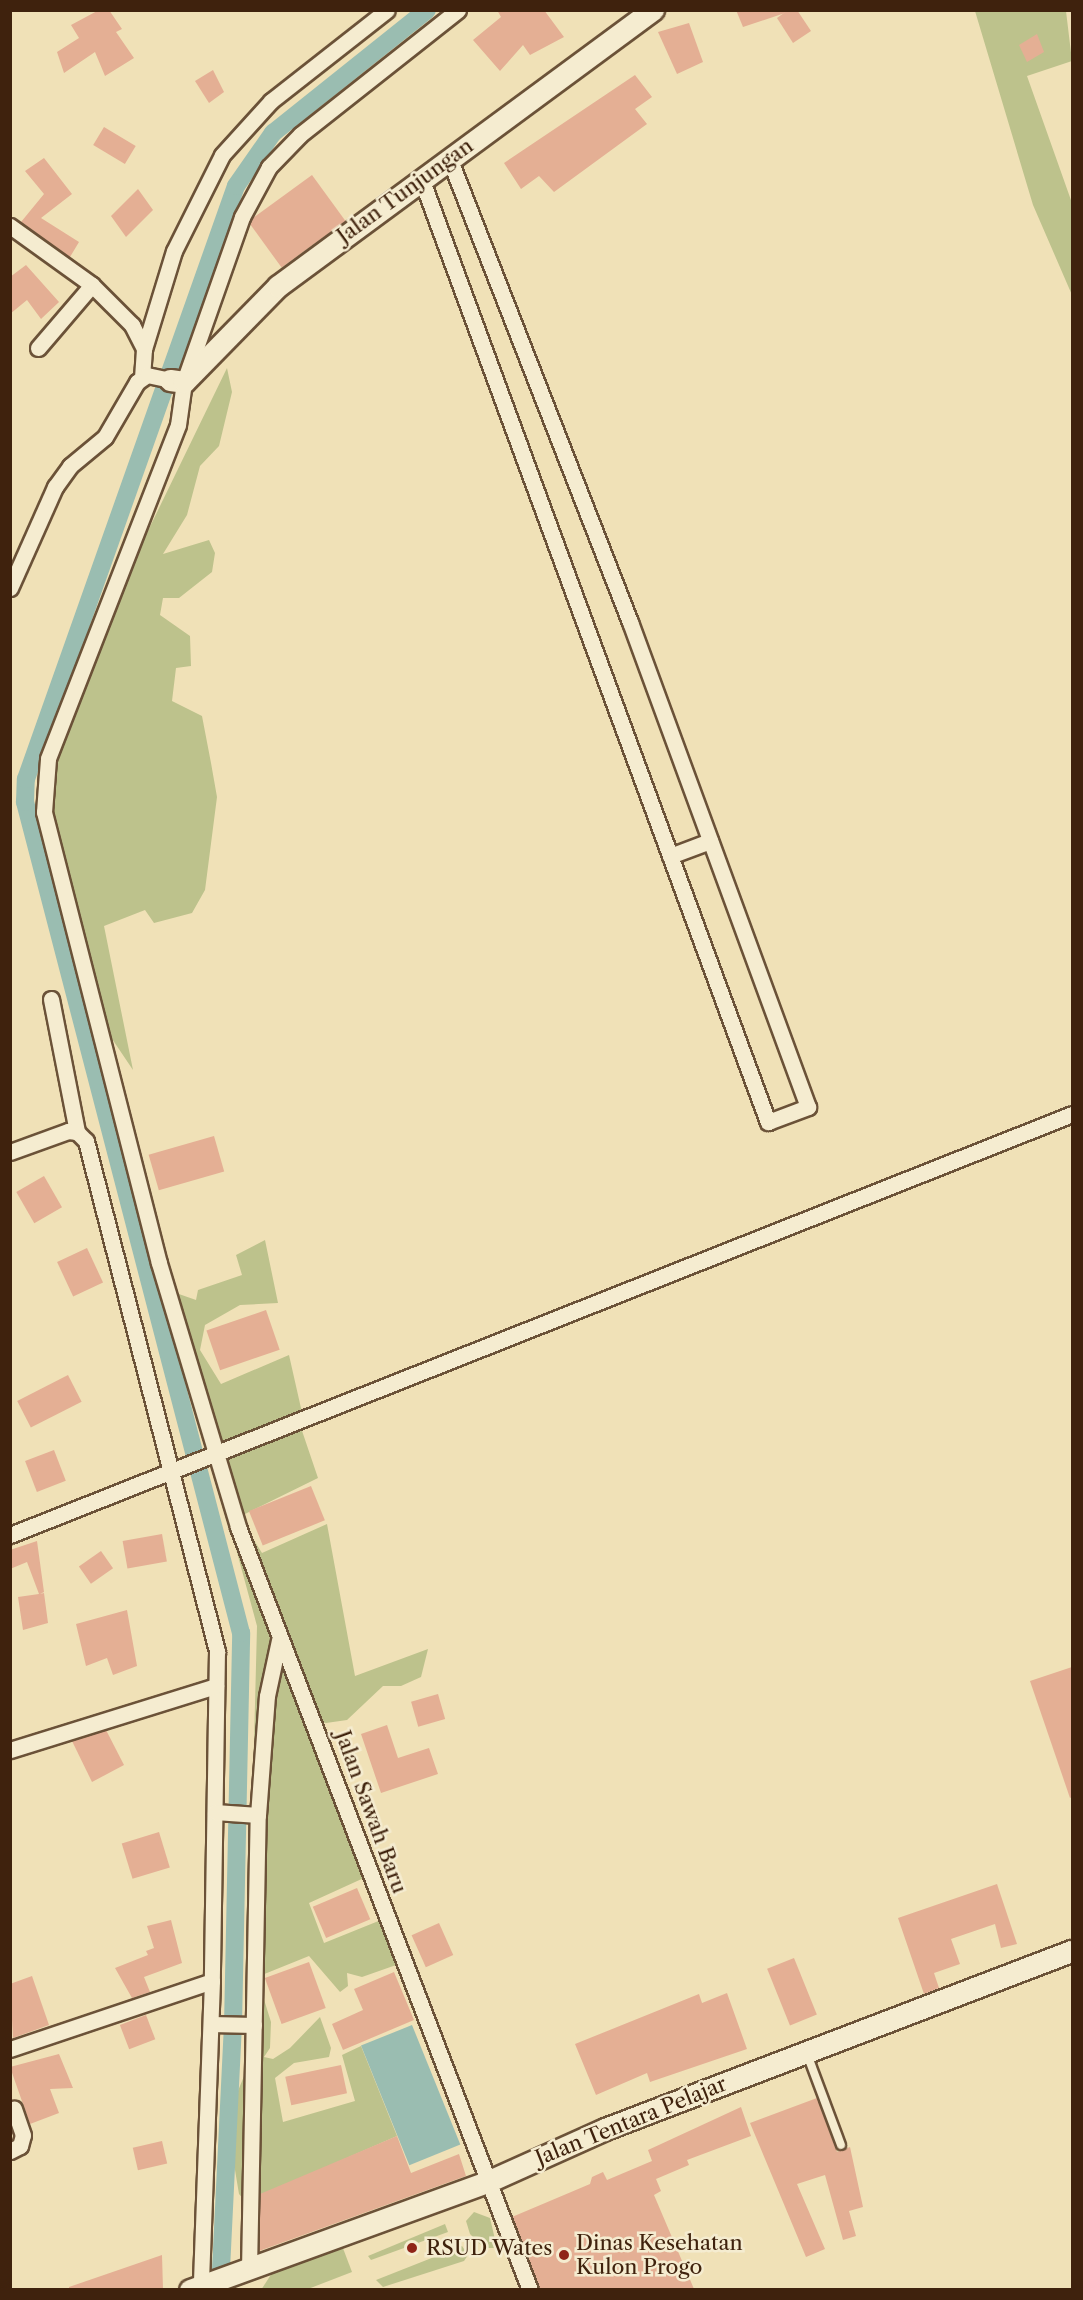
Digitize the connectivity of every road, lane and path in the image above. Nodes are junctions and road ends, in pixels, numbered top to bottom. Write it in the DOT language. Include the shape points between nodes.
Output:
graph roads {
  1 [pos="387,10"];
  2 [pos="458,10"];
  3 [pos="653,10"];
  4 [pos="449,158"];
  5 [pos="421,178"];
  6 [pos="10,226"];
  7 [pos="92,285"];
  8 [pos="38,348"];
  9 [pos="144,349"];
  10 [pos="145,376"];
  11 [pos="177,381"];
  12 [pos="10,588"];
  13 [pos="710,841"];
  14 [pos="670,856"];
  15 [pos="51,999"];
  16 [pos="1072,1114"];
  17 [pos="77,1132"];
  18 [pos="10,1152"];
  19 [pos="212,1458"];
  20 [pos="175,1472"];
  21 [pos="10,1535"];
  22 [pos="279,1640"];
  23 [pos="216,1686"];
  24 [pos="10,1750"];
  25 [pos="219,1813"];
  26 [pos="254,1815"];
  27 [pos="1072,1952"];
  28 [pos="212,1982"];
  29 [pos="217,2024"];
  30 [pos="249,2025"];
  31 [pos="10,2049"];
  32 [pos="806,2051"];
  33 [pos="14,2109"];
  34 [pos="841,2145"];
  35 [pos="10,2151"];
  36 [pos="487,2182"];
  37 [pos="243,2278"];
  38 [pos="199,2286"];
  39 [pos="530,2289"];
  1 -- 9 [label="street" via="271,101 222,155 174,251"];
  2 -- 11 [label="street, Jalan Sawah Baru" via="300,135 269,167 242,217"];
  3 -- 4 [label="main road, Jalan Tunjungan"];
  4 -- 5 [label="main road, Jalan Tunjungan"];
  4 -- 13 [label="street"];
  5 -- 11 [label="main road, Jalan Tunjungan" via="278,286"];
  5 -- 14 [label="street"];
  6 -- 7 [label="street"];
  7 -- 8 [label="street"];
  7 -- 9 [label="street" via="132,325"];
  9 -- 10 [label="street"];
  10 -- 11 [label="street"];
  10 -- 12 [label="street" via="105,437 70,466 55,487"];
  11 -- 19 [label="street, Jalan Sawah Baru" via="178,424 48,759 45,812"];
  13 -- 14 [label="street"];
  13 -- 14 [label="street" via="808,1107 768,1122"];
  15 -- 17 [label="street"];
  16 -- 19 [label="street" via="335,1402"];
  17 -- 18 [label="street"];
  17 -- 20 [label="street" via="90,1152"];
  19 -- 20 [label="street"];
  19 -- 22 [label="street, Jalan Sawah Baru"];
  20 -- 21 [label="street"];
  20 -- 23 [label="street" via="217,1651"];
  22 -- 26 [label="street" via="267,1696"];
  22 -- 36 [label="street, Jalan Sawah Baru" via="318,1731"];
  23 -- 24 [label="street"];
  23 -- 25 [label="street"];
  25 -- 26 [label="street"];
  25 -- 28 [label="street"];
  26 -- 30 [label="street"];
  27 -- 32 [label="main road, Jalan Tentara Pelajar"];
  28 -- 29 [label="street"];
  28 -- 31 [label="street"];
  29 -- 30 [label="street"];
  29 -- 38 [label="street"];
  30 -- 37 [label="street"];
  32 -- 34 [label="lane"];
  32 -- 36 [label="main road, Jalan Tentara Pelajar" via="605,2129"];
  33 -- 35 [label="street" via="23,2135 20,2146"];
  36 -- 37 [label="main road, Jalan Tentara Pelajar"];
  36 -- 39 [label="street, Jalan Sawah Baru"];
  37 -- 38 [label="main road, Jalan Tentara Pelajar"];
}
